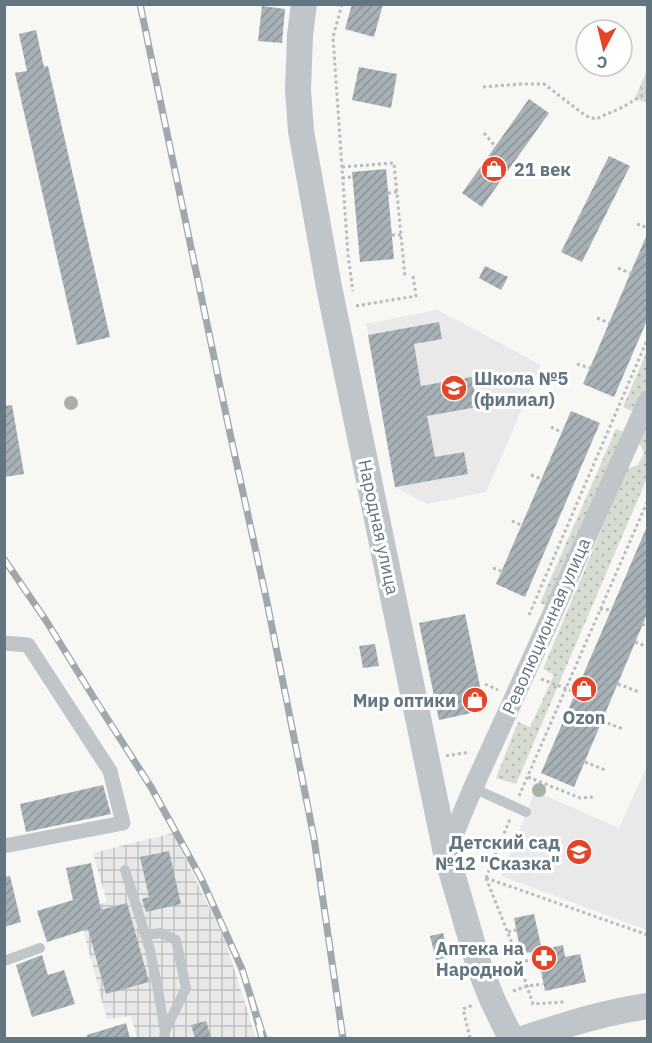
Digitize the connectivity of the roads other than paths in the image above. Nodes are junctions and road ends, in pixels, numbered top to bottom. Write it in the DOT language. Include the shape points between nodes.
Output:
graph roads {
  1 [pos="304,4"];
  2 [pos="648,399"];
  3 [pos="4,643"];
  4 [pos="473,788"];
  5 [pos="526,812"];
  6 [pos="4,846"];
  7 [pos="446,853"];
  8 [pos="125,870"];
  9 [pos="145,935"];
  10 [pos="40,948"];
  11 [pos="4,961"];
  12 [pos="648,1006"];
  13 [pos="164,1035"];
  14 [pos="511,1038"];
  15 [pos="525,1038"];
  1 -- 7 [label="street, Народная улица" via="298,90 301,130 329,287"];
  2 -- 4 [label="street, Революционная улица"];
  3 -- 6 [label="street" via="28,645 110,771 123,823"];
  4 -- 5 [label="lane"];
  4 -- 7 [label="street, Революционная улица"];
  7 -- 14 [label="street, Народная улица" via="479,966"];
  8 -- 9 [label="lane"];
  9 -- 13 [label="lane"];
  9 -- 13 [label="lane" via="161,933 176,940 186,988"];
  10 -- 11 [label="lane"];
  12 -- 15 [label="street" via="581,1020"];
}
